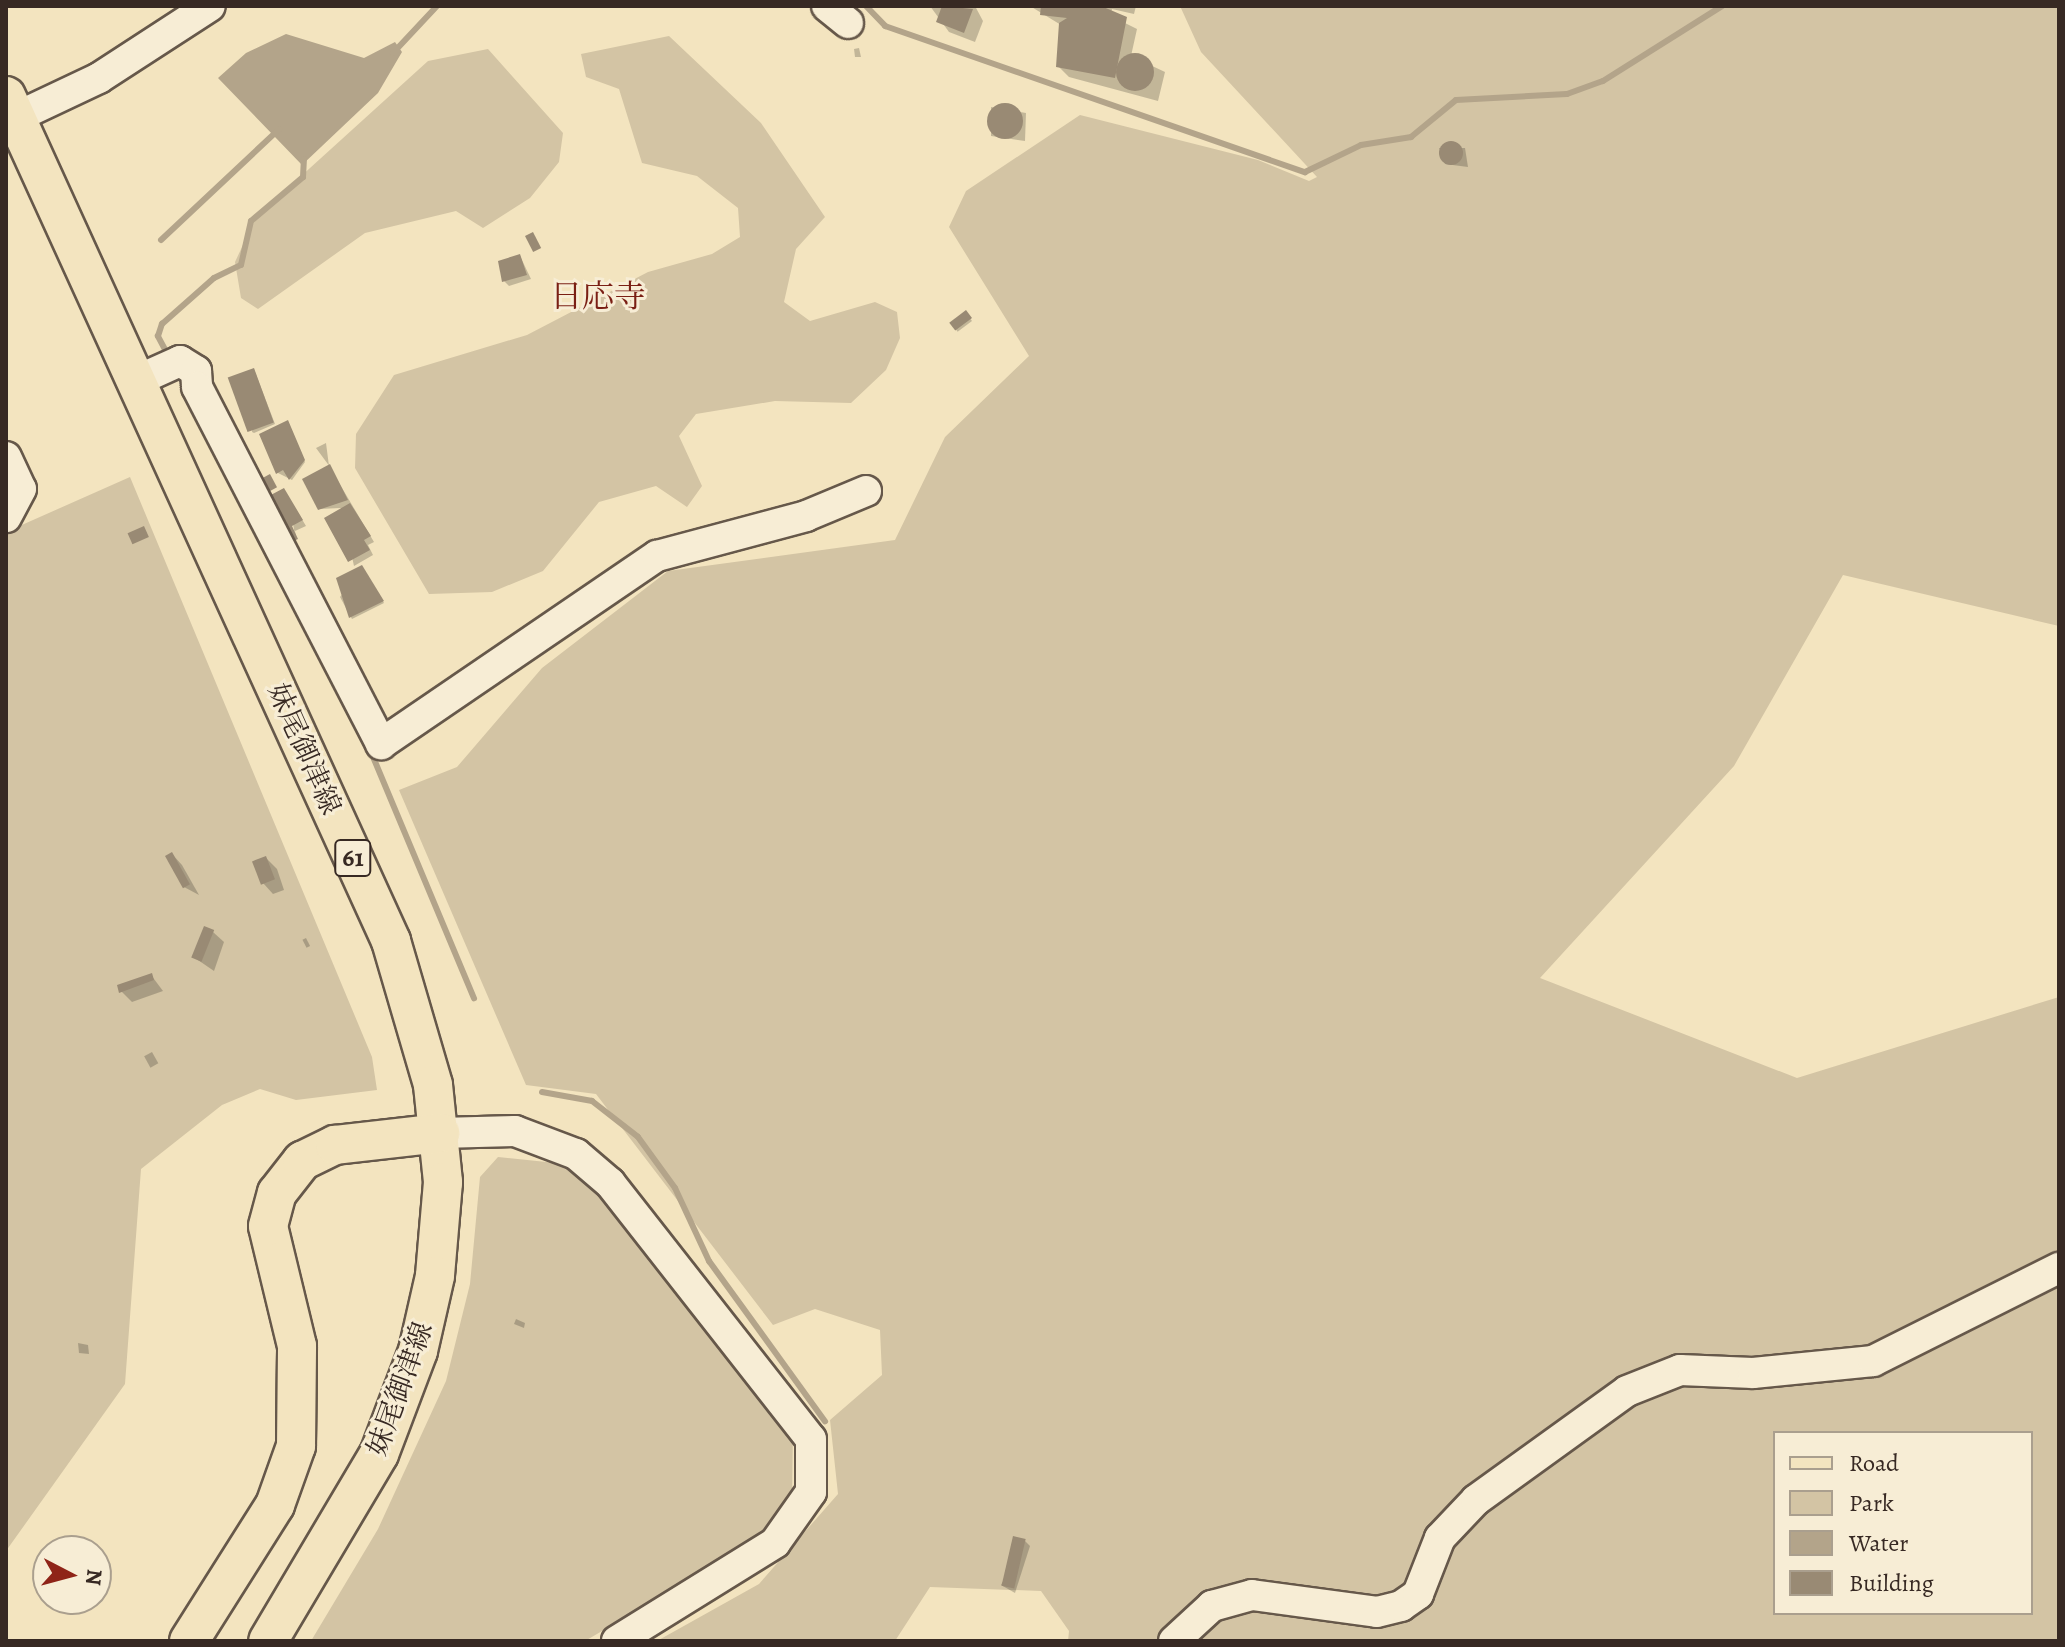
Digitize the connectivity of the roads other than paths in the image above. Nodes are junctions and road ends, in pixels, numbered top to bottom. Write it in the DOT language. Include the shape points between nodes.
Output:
graph roads {
  1 [pos="210,6"];
  2 [pos="9,112"];
  3 [pos="161,370"];
  4 [pos="6,457"];
  5 [pos="866,491"];
  6 [pos="6,517"];
  7 [pos="440,1133"];
  8 [pos="2059,1268"];
  9 [pos="189,1641"];
  10 [pos="268,1641"];
  11 [pos="617,1641"];
  12 [pos="1174,1641"];
  1 -- 2 [label="street" via="99,78"];
  2 -- 3 [label="main road, 妹尾御津線 / 61"];
  3 -- 5 [label="street" via="190,361 196,371 197,387 381,744 657,556 806,516"];
  3 -- 7 [label="main road, 妹尾御津線 / 61" via="397,955 421,1030"];
  4 -- 6 [label="street" via="21,489"];
  7 -- 9 [label="main road" via="335,1145 302,1161 277,1193 268,1226 297,1346 296,1446 275,1505"];
  7 -- 10 [label="main road, 妹尾御津線 / 61" via="436,1264 406,1388 351,1505"];
  7 -- 11 [label="street" via="515,1131 576,1154 610,1183 811,1439 811,1492 775,1543"];
  8 -- 12 [label="street" via="1873,1361 1753,1373 1680,1370 1627,1391 1476,1500 1440,1538 1418,1594 1401,1606 1377,1612 1252,1595 1212,1606"];
}
